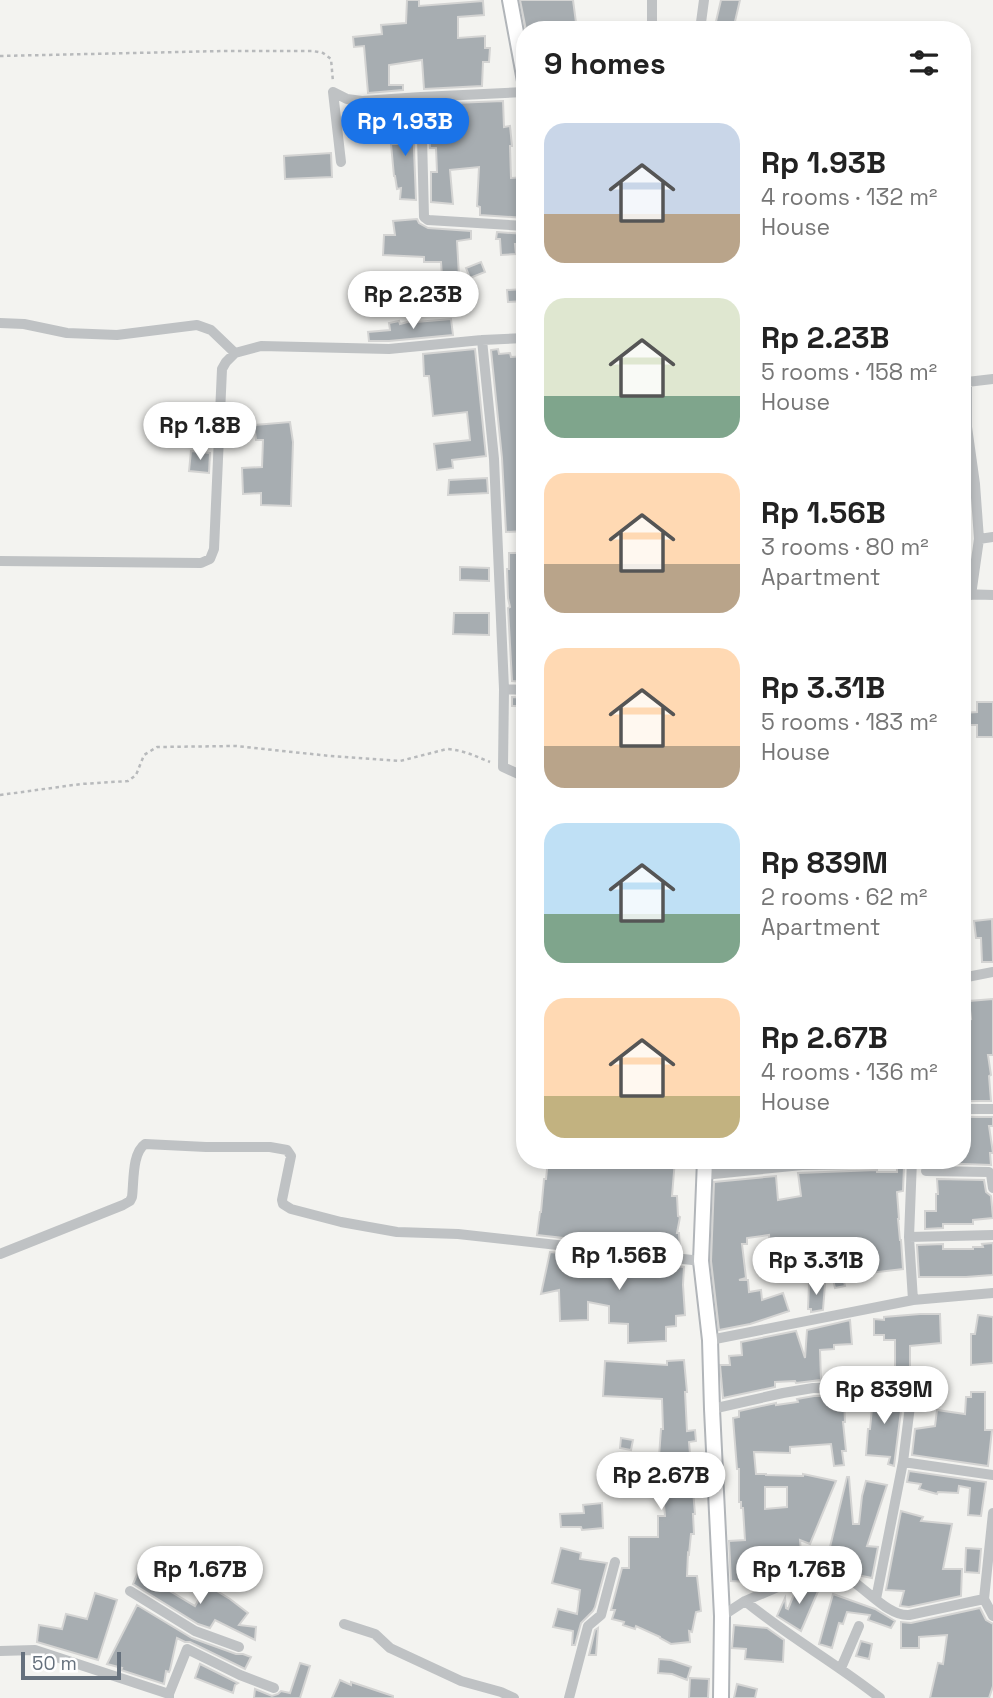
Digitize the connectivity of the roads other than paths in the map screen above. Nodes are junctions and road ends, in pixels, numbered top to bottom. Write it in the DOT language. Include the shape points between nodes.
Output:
graph roads {
  1 [pos="510,0"];
  2 [pos="652,0"];
  3 [pos="704,0"];
  4 [pos="652,21"];
  5 [pos="701,21"];
  6 [pos="516,32"];
  7 [pos="516,92"];
  8 [pos="421,97"];
  9 [pos="341,162"];
  10 [pos="516,225"];
  11 [pos="0,323"];
  12 [pos="516,338"];
  13 [pos="482,340"];
  14 [pos="235,353"];
  15 [pos="993,379"];
  16 [pos="971,381"];
  17 [pos="971,488"];
  18 [pos="993,537"];
  19 [pos="979,539"];
  20 [pos="0,561"];
  21 [pos="971,576"];
  22 [pos="971,595"];
  23 [pos="993,595"];
  24 [pos="503,689"];
  25 [pos="516,690"];
  26 [pos="516,773"];
  27 [pos="993,972"];
  28 [pos="971,976"];
  29 [pos="971,1109"];
  30 [pos="993,1109"];
  31 [pos="705,1169"];
  32 [pos="912,1169"];
  33 [pos="926,1171"];
  34 [pos="993,1188"];
  35 [pos="993,1235"];
  36 [pos="909,1237"];
  37 [pos="0,1254"];
  38 [pos="702,1261"];
  39 [pos="993,1293"];
  40 [pos="913,1300"];
  41 [pos="710,1340"];
  42 [pos="712,1409"];
  43 [pos="903,1462"];
  44 [pos="993,1475"];
  45 [pos="993,1513"];
  46 [pos="991,1548"];
  47 [pos="615,1562"];
  48 [pos="130,1591"];
  49 [pos="750,1599"];
  50 [pos="876,1599"];
  51 [pos="984,1599"];
  52 [pos="722,1616"];
  53 [pos="993,1616"];
  54 [pos="344,1624"];
  55 [pos="859,1626"];
  56 [pos="195,1631"];
  57 [pos="239,1647"];
  58 [pos="187,1649"];
  59 [pos="0,1651"];
  60 [pos="843,1663"];
  61 [pos="274,1688"];
  62 [pos="169,1696"];
  63 [pos="877,1697"];
  64 [pos="514,1698"];
  65 [pos="569,1698"];
  66 [pos="721,1698"];
  1 -- 6 [label="main road"];
  2 -- 4 [label="street"];
  3 -- 5 [label="street"];
  7 -- 8 [label="street"];
  8 -- 9 [label="street" via="362,101 333,92"];
  8 -- 10 [label="street" via="424,217"];
  11 -- 14 [label="street" via="117,335 197,325 211,330"];
  12 -- 13 [label="street"];
  13 -- 14 [label="street" via="389,349 261,346"];
  13 -- 24 [label="street" via="494,459"];
  14 -- 20 [label="street" via="222,369 210,559 201,563"];
  15 -- 16 [label="street"];
  17 -- 19 [label="street"];
  18 -- 19 [label="street"];
  19 -- 21 [label="street"];
  22 -- 23 [label="street"];
  24 -- 25 [label="street"];
  24 -- 26 [label="street" via="503,767"];
  27 -- 28 [label="street"];
  29 -- 30 [label="street"];
  31 -- 38 [label="main road"];
  32 -- 36 [label="street"];
  33 -- 34 [label="street" via="989,1172"];
  35 -- 36 [label="street"];
  36 -- 40 [label="street"];
  37 -- 38 [label="street" via="130,1201 137,1153 145,1144 285,1149 291,1156 283,1204 341,1222 397,1232 458,1234"];
  38 -- 41 [label="main road"];
  39 -- 40 [label="street"];
  40 -- 41 [label="street"];
  41 -- 42 [label="main road"];
  42 -- 43 [label="street" via="813,1388 909,1387 913,1393"];
  42 -- 52 [label="main road"];
  43 -- 44 [label="street"];
  43 -- 50 [label="street"];
  45 -- 46 [label="street"];
  46 -- 51 [label="street"];
  47 -- 65 [label="street" via="601,1615 588,1626"];
  48 -- 56 [label="street"];
  49 -- 50 [label="street" via="825,1568"];
  49 -- 52 [label="street"];
  49 -- 60 [label="street" via="762,1615"];
  50 -- 51 [label="street" via="904,1615"];
  51 -- 53 [label="street"];
  52 -- 66 [label="main road"];
  54 -- 64 [label="street" via="374,1634 390,1648 461,1681"];
  55 -- 60 [label="street"];
  56 -- 57 [label="street"];
  56 -- 58 [label="street"];
  58 -- 61 [label="street"];
  58 -- 62 [label="street"];
  59 -- 62 [label="street" via="42,1652"];
  60 -- 63 [label="street"];
}
